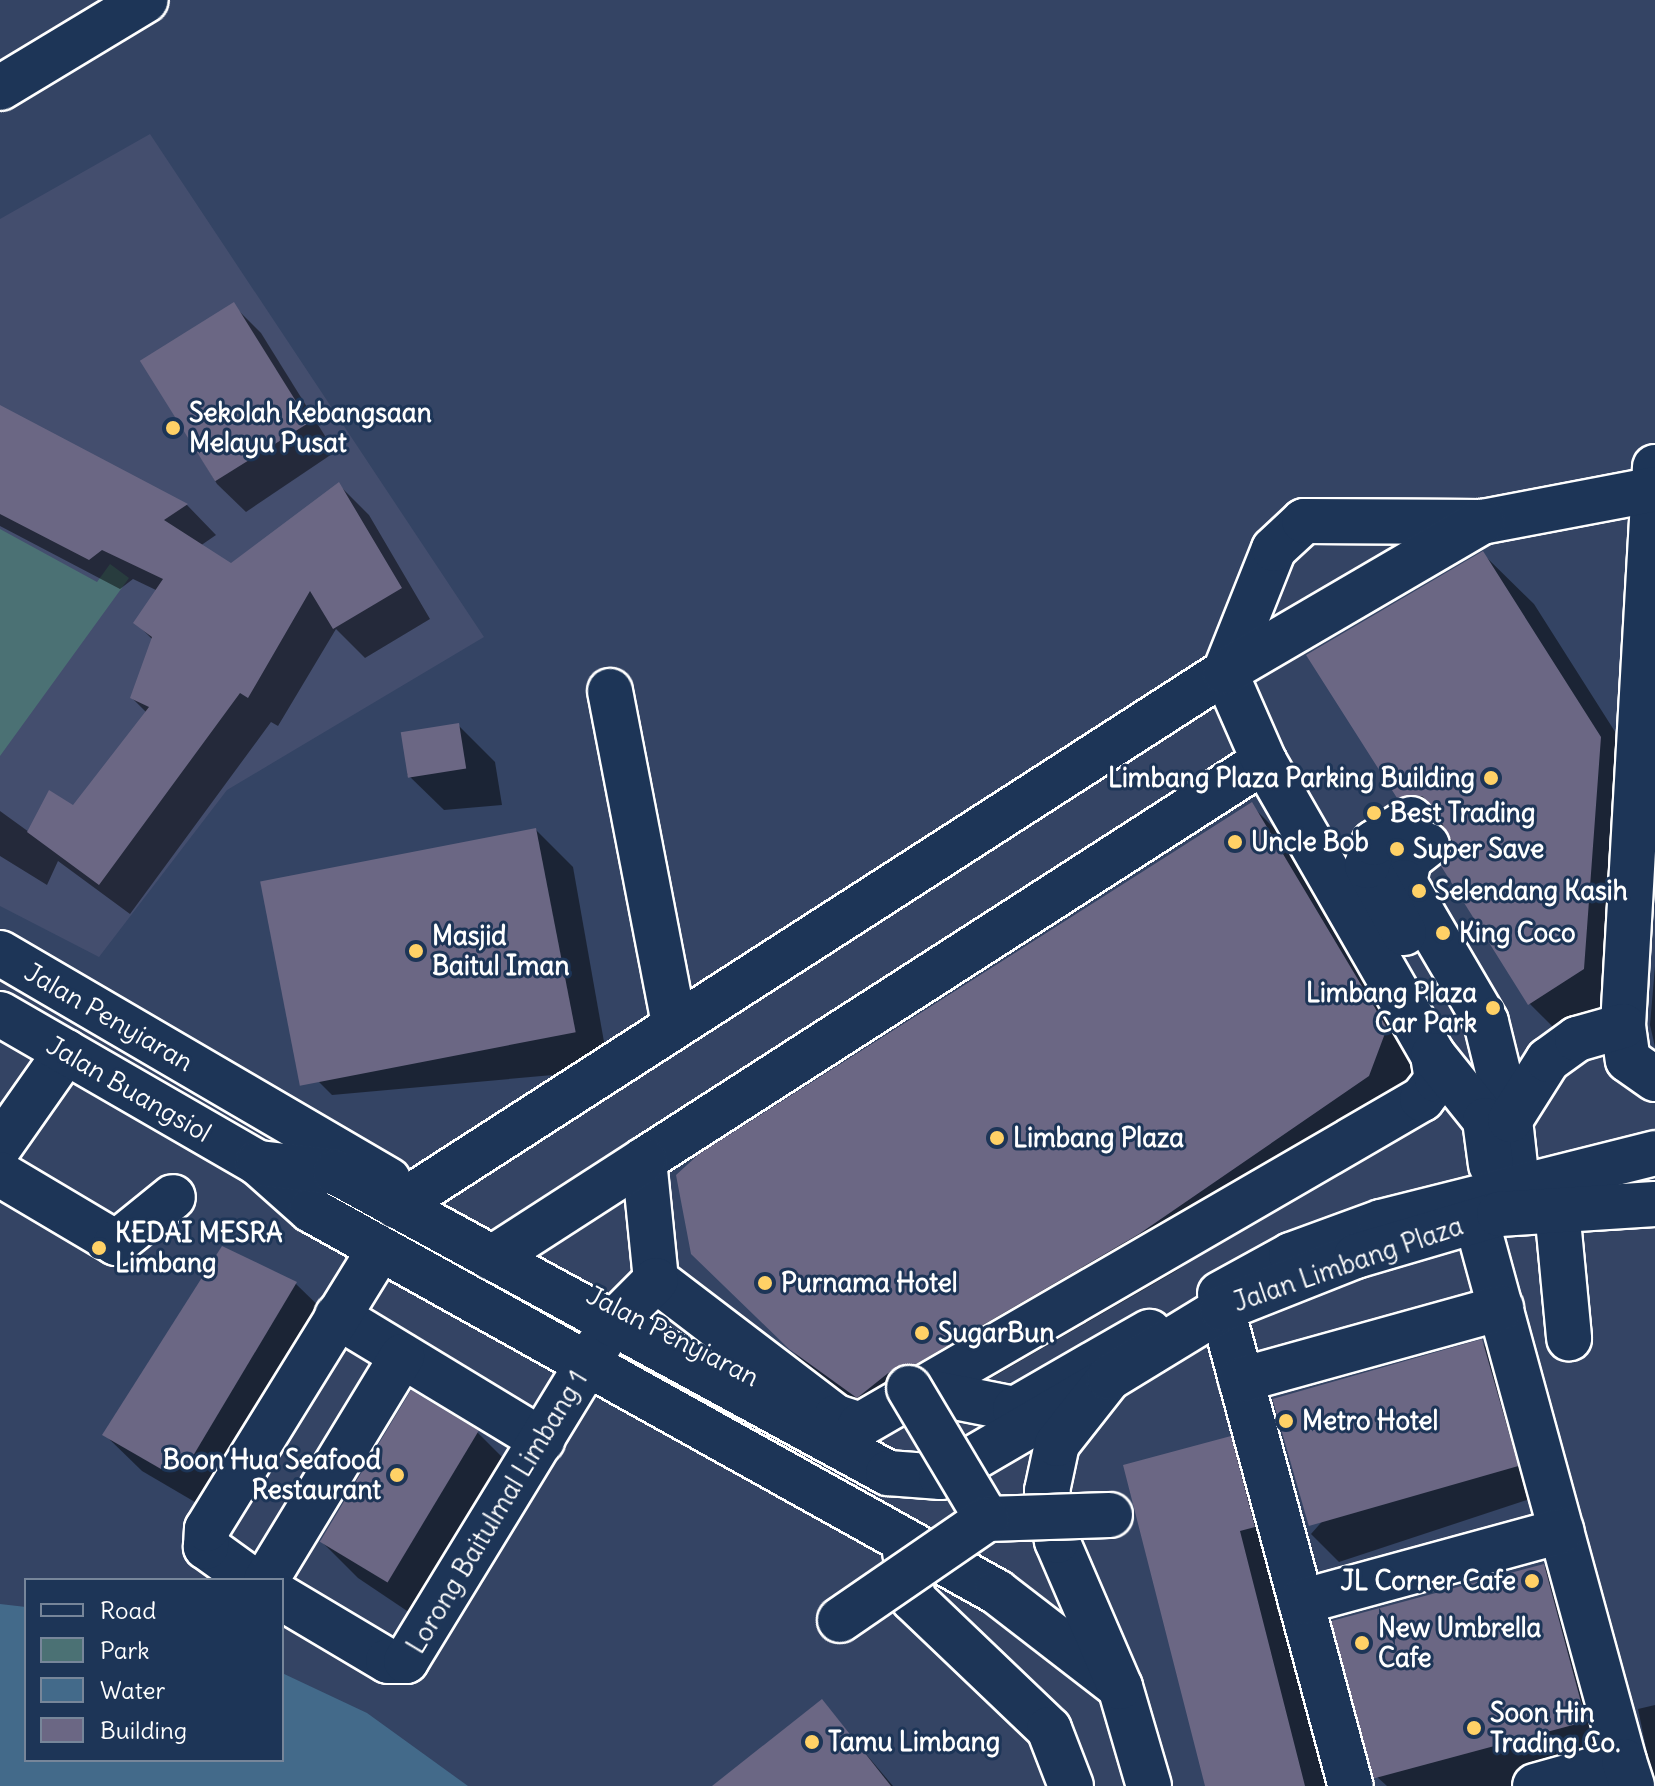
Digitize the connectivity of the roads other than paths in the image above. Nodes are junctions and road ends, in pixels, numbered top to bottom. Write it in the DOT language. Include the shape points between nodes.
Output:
graph roads {
  1 [pos="146,0"];
  2 [pos="0,88"];
  3 [pos="1655,482"];
  4 [pos="1482,522"];
  5 [pos="1225,672"];
  6 [pos="610,691"];
  7 [pos="1264,761"];
  8 [pos="1419,832"];
  9 [pos="1645,840"];
  10 [pos="0,953"];
  11 [pos="0,1014"];
  12 [pos="674,1024"];
  13 [pos="1623,1026"];
  14 [pos="66,1052"];
  15 [pos="1433,1055"];
  16 [pos="1655,1079"];
  17 [pos="12,1098"];
  18 [pos="1497,1120"];
  19 [pos="0,1146"];
  20 [pos="1655,1153"];
  21 [pos="644,1160"];
  22 [pos="258,1163"];
  23 [pos="0,1174"];
  24 [pos="173,1197"];
  25 [pos="405,1200"];
  26 [pos="1511,1204"];
  27 [pos="1655,1204"];
  28 [pos="380,1249"];
  29 [pos="500,1253"];
  30 [pos="656,1280"];
  31 [pos="1501,1308"];
  32 [pos="1222,1309"];
  33 [pos="337,1316"];
  34 [pos="618,1318"];
  35 [pos="1569,1338"];
  36 [pos="981,1355"];
  37 [pos="402,1356"];
  38 [pos="589,1361"];
  39 [pos="1109,1378"];
  40 [pos="1241,1380"];
  41 [pos="916,1389"];
  42 [pos="814,1400"];
  43 [pos="1021,1418"];
  44 [pos="542,1440"];
  45 [pos="1110,1515"];
  46 [pos="987,1519"];
  47 [pos="1561,1531"];
  48 [pos="902,1536"];
  49 [pos="249,1578"];
  50 [pos="267,1578"];
  51 [pos="284,1599"];
  52 [pos="1301,1602"];
  53 [pos="840,1620"];
  54 [pos="1120,1687"];
  55 [pos="1628,1774"];
  56 [pos="1071,1786"];
  57 [pos="1149,1786"];
  58 [pos="1351,1786"];
  59 [pos="1535,1786"];
  1 -- 2 [label="main road"];
  3 -- 4 [label="main road"];
  3 -- 9 [label="main road"];
  4 -- 5 [label="main road"];
  4 -- 5 [label="main road" via="1304,521 1274,549"];
  5 -- 7 [label="main road"];
  5 -- 12 [label="main road"];
  6 -- 12 [label="main road"];
  7 -- 15 [label="main road"];
  7 -- 21 [label="main road"];
  8 -- 18 [label="main road" via="1374,843 1367,866 1469,1042"];
  9 -- 13 [label="main road"];
  10 -- 25 [label="main road, Jalan Penyiaran"];
  11 -- 14 [label="main road, Jalan Buangsiol"];
  12 -- 25 [label="main road"];
  13 -- 16 [label="main road" via="1628,1060"];
  13 -- 18 [label="main road" via="1577,1039 1548,1060"];
  14 -- 17 [label="main road"];
  14 -- 22 [label="main road, Jalan Buangsiol"];
  15 -- 18 [label="main road"];
  15 -- 36 [label="main road, Jalan Penyiaran" via="1437,1080 1422,1099"];
  17 -- 19 [label="main road"];
  18 -- 26 [label="main road"];
  20 -- 26 [label="main road"];
  21 -- 29 [label="main road"];
  21 -- 30 [label="main road"];
  22 -- 25 [label="main road" via="335,1172"];
  22 -- 28 [label="main road" via="311,1210"];
  23 -- 24 [label="main road" via="116,1243"];
  25 -- 29 [label="main road"];
  26 -- 27 [label="main road, Jalan Limbang Plaza"];
  26 -- 31 [label="main road"];
  26 -- 32 [label="main road, Jalan Limbang Plaza"];
  26 -- 35 [label="main road"];
  26 -- 43 [label="main road" via="1291,1255"];
  28 -- 33 [label="main road"];
  28 -- 38 [label="main road"];
  29 -- 34 [label="main road"];
  30 -- 34 [label="main road, Lorong Baitulmal Limbang 1"];
  30 -- 42 [label="main road"];
  31 -- 40 [label="main road"];
  31 -- 47 [label="main road"];
  32 -- 39 [label="main road, Jalan Limbang Plaza"];
  32 -- 40 [label="main road"];
  33 -- 37 [label="main road"];
  33 -- 49 [label="main road" via="207,1529 206,1547"];
  34 -- 38 [label="main road, Lorong Baitulmal Limbang 1"];
  34 -- 42 [label="main road, Jalan Penyiaran" via="747,1378"];
  34 -- 43 [label="main road" via="888,1473 941,1477"];
  36 -- 41 [label="main road, Jalan Penyiaran"];
  36 -- 43 [label="main road"];
  37 -- 44 [label="main road"];
  37 -- 50 [label="main road"];
  38 -- 44 [label="main road, Lorong Baitulmal Limbang 1"];
  38 -- 48 [label="main road"];
  39 -- 43 [label="main road, Jalan Limbang Plaza"];
  39 -- 54 [label="main road" via="1057,1444 1047,1491 1057,1541"];
  40 -- 52 [label="main road"];
  41 -- 42 [label="main road, Jalan Penyiaran" via="860,1415"];
  41 -- 43 [label="main road"];
  41 -- 46 [label="main road, bridge"];
  44 -- 51 [label="main road, Lorong Baitulmal Limbang 1" via="406,1661 388,1661"];
  45 -- 46 [label="main road, bridge"];
  46 -- 53 [label="main road, bridge"];
  47 -- 52 [label="main road"];
  47 -- 55 [label="main road"];
  48 -- 54 [label="main road" via="997,1592"];
  48 -- 56 [label="main road" via="913,1599 1049,1729"];
  52 -- 58 [label="main road"];
  54 -- 57 [label="main road"];
  55 -- 59 [label="main road"];
}
